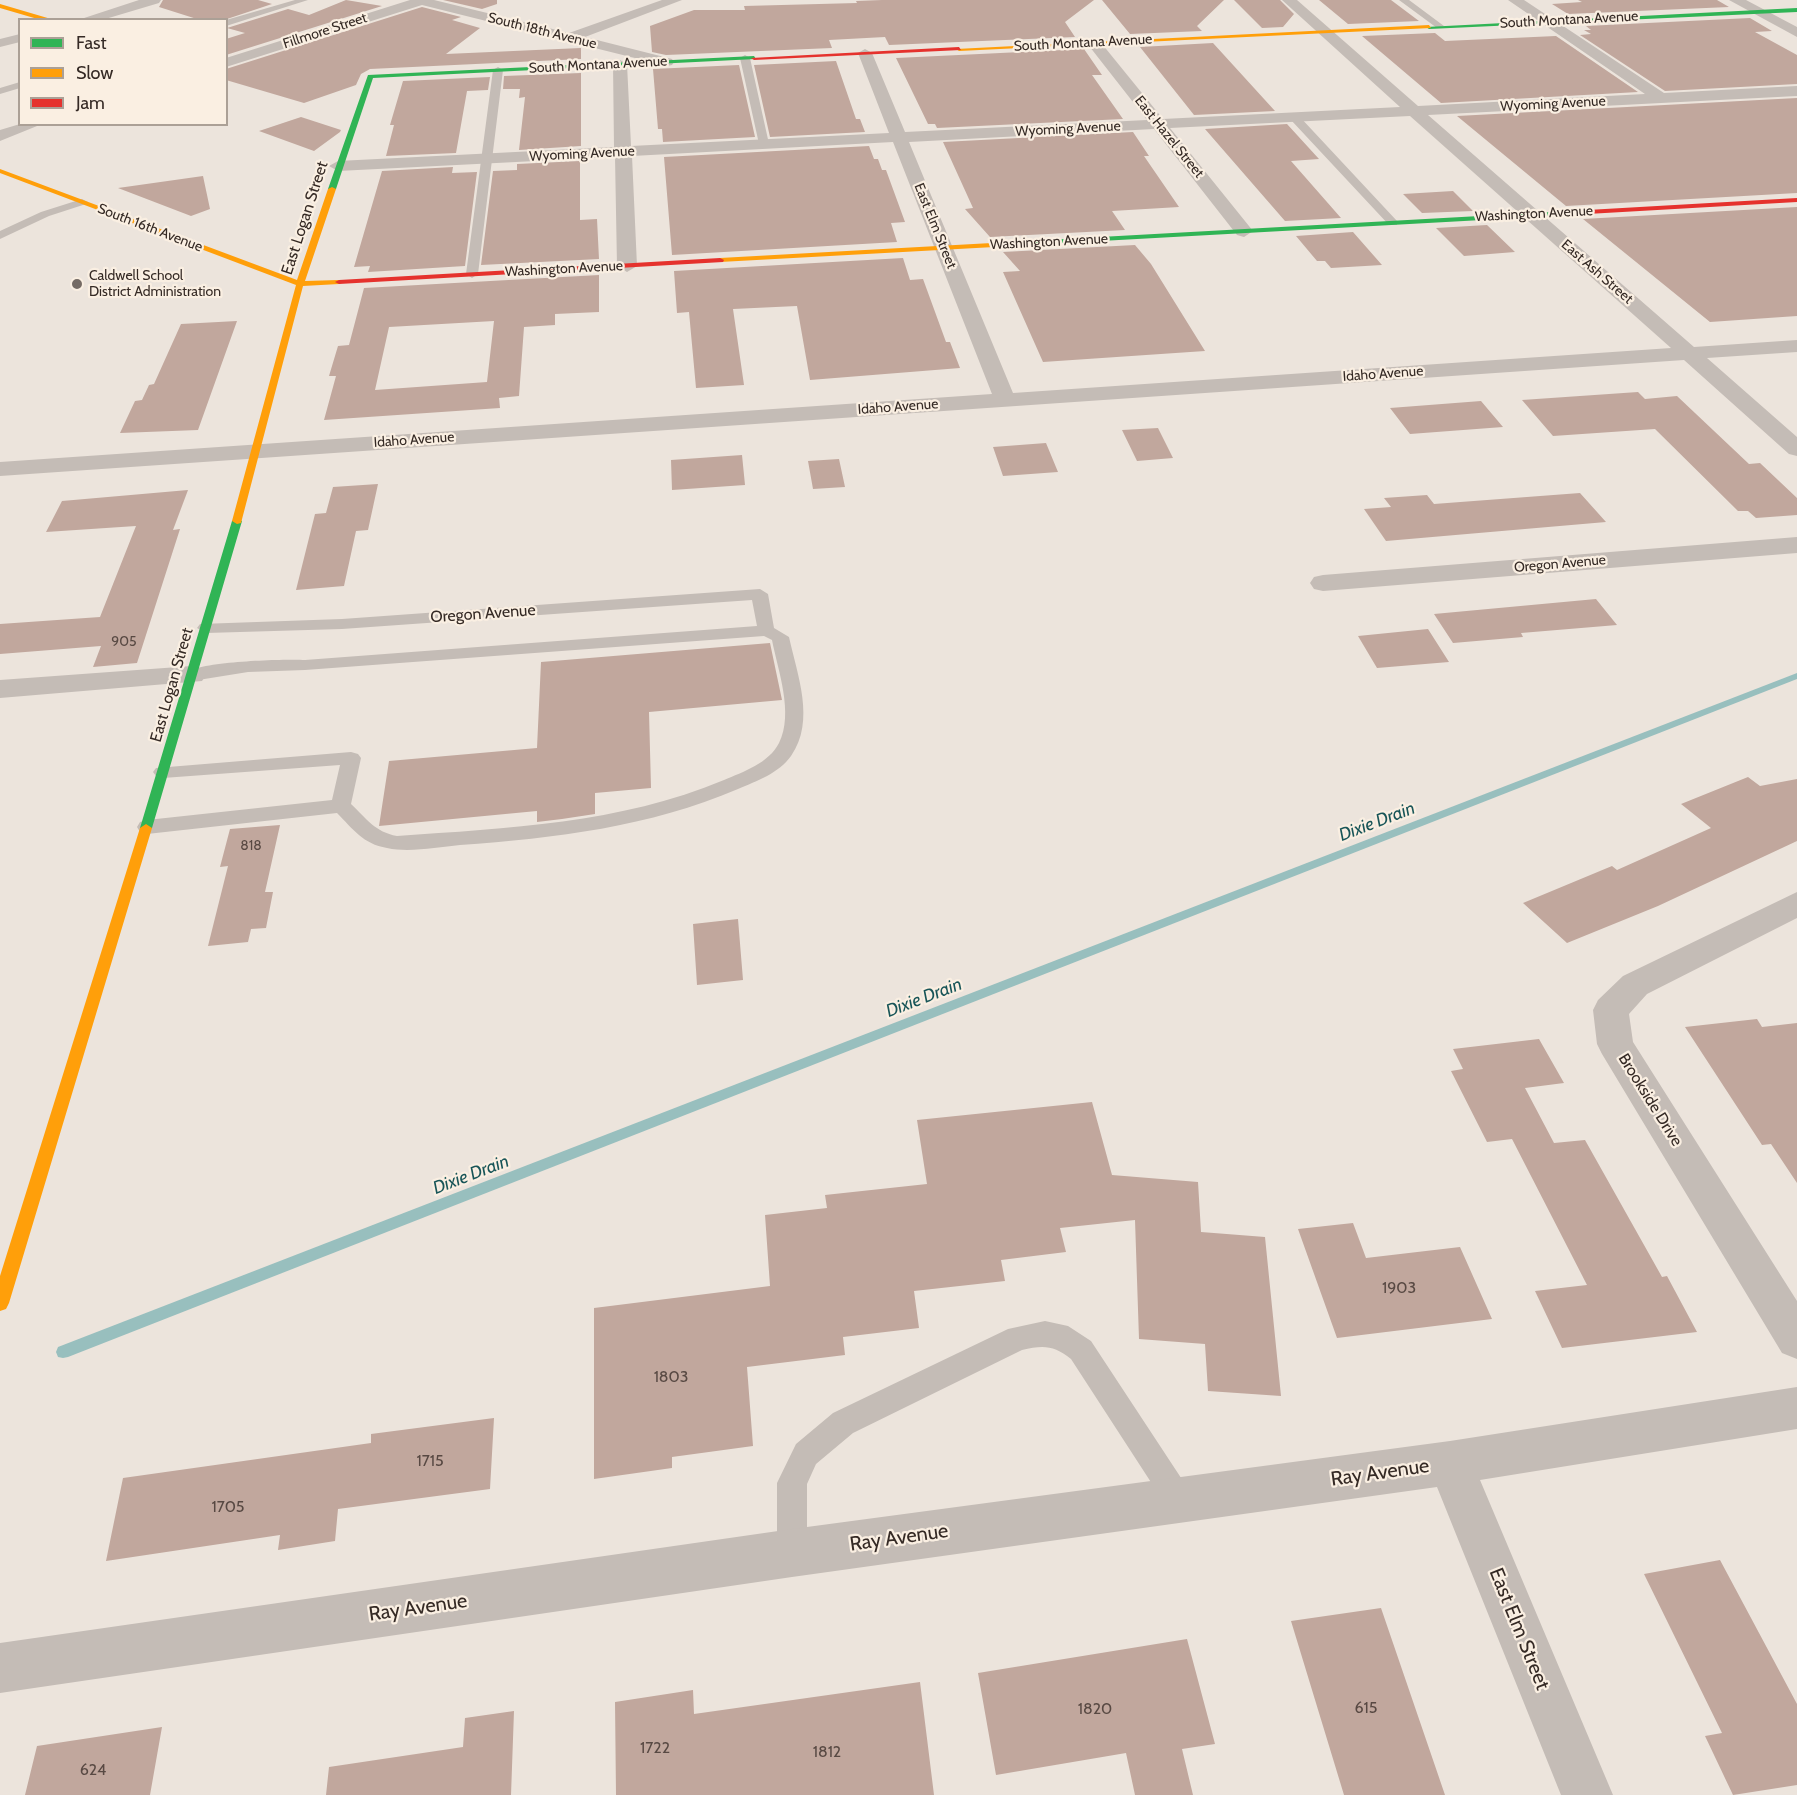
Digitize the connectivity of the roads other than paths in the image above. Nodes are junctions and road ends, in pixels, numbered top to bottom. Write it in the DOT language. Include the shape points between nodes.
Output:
graph roads {
  1 [pos="154,0"];
  2 [pos="304,0"];
  3 [pos="421,0"];
  4 [pos="675,0"];
  5 [pos="1289,0"];
  6 [pos="1403,0"];
  7 [pos="1515,0"];
  8 [pos="1736,0"];
  9 [pos="0,6"];
  10 [pos="1797,10"];
  11 [pos="1757,12"];
  12 [pos="42,18"];
  13 [pos="92,18"];
  14 [pos="1547,21"];
  15 [pos="228,22"];
  16 [pos="1440,26"];
  17 [pos="1324,32"];
  18 [pos="1797,33"];
  19 [pos="18,38"];
  20 [pos="570,38"];
  21 [pos="1093,42"];
  22 [pos="0,43"];
  23 [pos="865,53"];
  24 [pos="745,58"];
  25 [pos="228,62"];
  26 [pos="667,62"];
  27 [pos="620,64"];
  28 [pos="498,70"];
  29 [pos="370,76"];
  30 [pos="18,86"];
  31 [pos="0,91"];
  32 [pos="1797,91"];
  33 [pos="1661,98"];
  34 [pos="1415,111"];
  35 [pos="1295,118"];
  36 [pos="1159,125"];
  37 [pos="28,126"];
  38 [pos="0,136"];
  39 [pos="900,138"];
  40 [pos="765,144"];
  41 [pos="623,152"];
  42 [pos="486,158"];
  43 [pos="339,166"];
  44 [pos="0,171"];
  45 [pos="1797,200"];
  46 [pos="82,202"];
  47 [pos="1530,214"];
  48 [pos="1393,222"];
  49 [pos="1244,231"];
  50 [pos="0,235"];
  51 [pos="943,248"];
  52 [pos="627,266"];
  53 [pos="472,274"];
  54 [pos="300,284"];
  55 [pos="1797,346"];
  56 [pos="1689,353"];
  57 [pos="1005,400"];
  58 [pos="1797,449"];
  59 [pos="258,452"];
  60 [pos="0,469"];
  61 [pos="1797,545"];
  62 [pos="1323,583"];
  63 [pos="206,627"];
  64 [pos="766,631"];
  65 [pos="192,675"];
  66 [pos="0,689"];
  67 [pos="163,772"];
  68 [pos="341,806"];
  69 [pos="147,827"];
  70 [pos="1797,904"];
  71 [pos="0,1303"];
  72 [pos="1797,1339"];
  73 [pos="1797,1408"];
  74 [pos="1450,1463"];
  75 [pos="1179,1500"];
  76 [pos="792,1552"];
  77 [pos="0,1668"];
  78 [pos="1587,1795"];
  1 -- 13 [label="street"];
  2 -- 15 [label="lane"];
  3 -- 20 [label="street, South 18th Avenue"];
  3 -- 25 [label="street, Fillmore Street"];
  4 -- 20 [label="street"];
  5 -- 17 [label="street, East Ash Street"];
  6 -- 16 [label="lane"];
  7 -- 14 [label="street"];
  8 -- 11 [label="street"];
  9 -- 12 [label="street"];
  10 -- 11 [label="street, South Montana Avenue"];
  11 -- 14 [label="street, South Montana Avenue"];
  11 -- 18 [label="street"];
  14 -- 16 [label="street, South Montana Avenue"];
  14 -- 33 [label="street"];
  16 -- 17 [label="street, South Montana Avenue"];
  17 -- 21 [label="street, South Montana Avenue"];
  17 -- 34 [label="street, East Ash Street"];
  19 -- 22 [label="street"];
  20 -- 26 [label="street, South 18th Avenue"];
  21 -- 23 [label="street, South Montana Avenue"];
  21 -- 36 [label="street, East Hazel Street"];
  23 -- 24 [label="street, South Montana Avenue"];
  23 -- 39 [label="street, East Elm Street"];
  24 -- 26 [label="street, South Montana Avenue"];
  24 -- 40 [label="lane"];
  26 -- 27 [label="street, South Montana Avenue"];
  27 -- 28 [label="street, South Montana Avenue"];
  27 -- 41 [label="street"];
  28 -- 29 [label="street, South Montana Avenue"];
  28 -- 42 [label="lane"];
  29 -- 43 [label="street, East Logan Street"];
  30 -- 31 [label="lane"];
  32 -- 33 [label="street, Wyoming Avenue"];
  33 -- 34 [label="street, Wyoming Avenue"];
  34 -- 35 [label="street, Wyoming Avenue"];
  34 -- 47 [label="street, East Ash Street"];
  35 -- 36 [label="street, Wyoming Avenue"];
  35 -- 48 [label="lane"];
  36 -- 39 [label="street, Wyoming Avenue"];
  36 -- 49 [label="street, East Hazel Street"];
  37 -- 38 [label="street"];
  39 -- 40 [label="street, Wyoming Avenue"];
  39 -- 51 [label="street, East Elm Street"];
  40 -- 41 [label="street, Wyoming Avenue"];
  41 -- 42 [label="street, Wyoming Avenue"];
  41 -- 52 [label="street"];
  42 -- 43 [label="street, Wyoming Avenue"];
  42 -- 53 [label="lane"];
  43 -- 54 [label="street, East Logan Street"];
  44 -- 46 [label="street, South 16th Avenue"];
  45 -- 47 [label="street, Washington Avenue"];
  46 -- 50 [label="lane"];
  46 -- 54 [label="street, South 16th Avenue"];
  47 -- 48 [label="street, Washington Avenue"];
  47 -- 56 [label="street, East Ash Street"];
  48 -- 49 [label="street, Washington Avenue"];
  49 -- 51 [label="street, Washington Avenue"];
  51 -- 52 [label="street, Washington Avenue"];
  51 -- 57 [label="street, East Elm Street"];
  52 -- 53 [label="street, Washington Avenue"];
  53 -- 54 [label="street, Washington Avenue"];
  54 -- 59 [label="street, East Logan Street"];
  55 -- 56 [label="street, Idaho Avenue"];
  56 -- 57 [label="street, Idaho Avenue"];
  56 -- 58 [label="street, East Ash Street"];
  57 -- 59 [label="street, Idaho Avenue"];
  59 -- 60 [label="street, Idaho Avenue"];
  59 -- 63 [label="street, East Logan Street"];
  61 -- 62 [label="street, Oregon Avenue"];
  63 -- 64 [label="lane, Oregon Avenue" via="342,624 760,594"];
  63 -- 65 [label="street, East Logan Street"];
  64 -- 65 [label="lane" via="317,664 264,664"];
  64 -- 68 [label="lane" via="780,637 791,681 795,717 786,751 770,766 724,789 656,814 589,827 397,843 381,842 363,832"];
  65 -- 66 [label="street"];
  65 -- 67 [label="street, East Logan Street"];
  67 -- 68 [label="lane" via="351,758"];
  67 -- 69 [label="street, East Logan Street"];
  68 -- 69 [label="lane"];
  69 -- 71 [label="street, East Logan Street"];
  70 -- 72 [label="street, Brookside Drive" via="1635,985 1611,1010 1615,1044"];
  73 -- 74 [label="street, Ray Avenue"];
  74 -- 75 [label="street, Ray Avenue"];
  74 -- 78 [label="street, East Elm Street"];
  75 -- 76 [label="street, Ray Avenue"];
  75 -- 76 [label="lane" via="1081,1350 1063,1334 1039,1333 1009,1342 843,1423 806,1454 792,1483"];
  76 -- 77 [label="street, Ray Avenue"];
}
